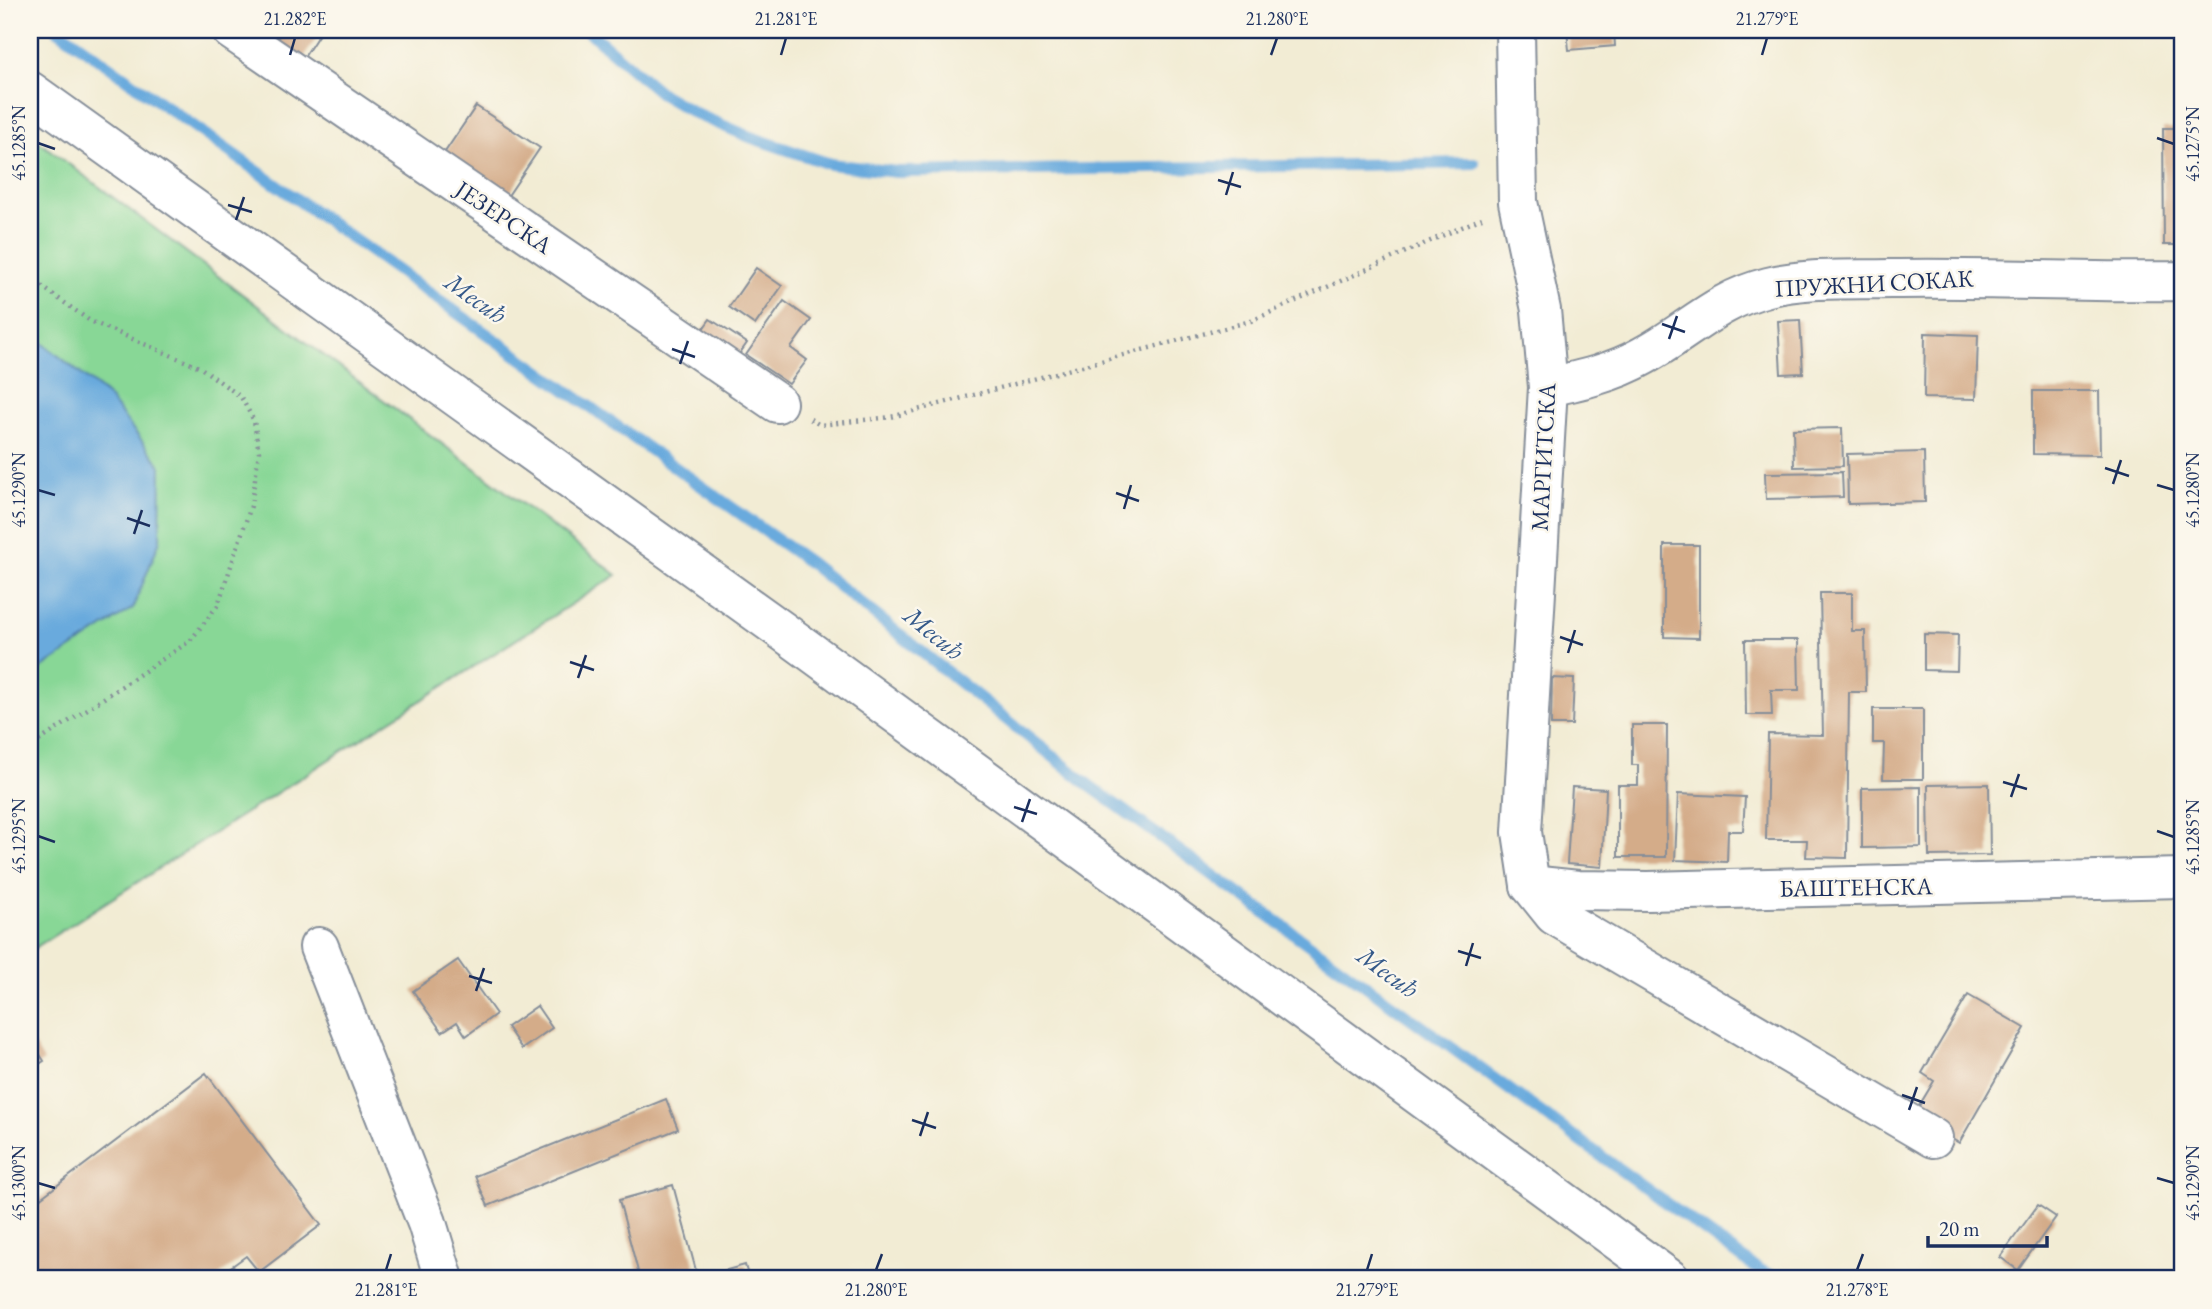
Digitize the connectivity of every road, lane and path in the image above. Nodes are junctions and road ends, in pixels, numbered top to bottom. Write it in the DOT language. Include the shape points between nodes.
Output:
graph roads {
  1 [pos="231,30"];
  2 [pos="1515,30"];
  3 [pos="30,91"];
  4 [pos="1518,202"];
  5 [pos="30,278"];
  6 [pos="2182,281"];
  7 [pos="1548,387"];
  8 [pos="777,403"];
  9 [pos="30,747"];
  10 [pos="2182,878"];
  11 [pos="1530,885"];
  12 [pos="319,947"];
  13 [pos="1933,1138"];
  14 [pos="444,1279"];
  15 [pos="1670,1279"];
  1 -- 8 [label="street, ЈЕЗЕРСКА"];
  2 -- 4 [label="street, МАРГИТСКА"];
  3 -- 15 [label="street" via="793,638"];
  4 -- 7 [label="street, МАРГИТСКА" via="1541,310"];
  4 -- 8 [label="path" via="1251,321 891,417 820,425"];
  5 -- 9 [label="path" via="90,321 201,369 241,397 254,421 259,453 251,506 218,605 190,641"];
  6 -- 7 [label="street, ПРУЖНИ СОКАК" via="1994,277 1771,286 1712,309 1612,372"];
  7 -- 11 [label="street, МАРГИТСКА" via="1522,832"];
  10 -- 11 [label="street, БАШТЕНСКА" via="1648,891"];
  11 -- 13 [label="street" via="1555,915"];
  12 -- 14 [label="street" via="427,1223"];
}
